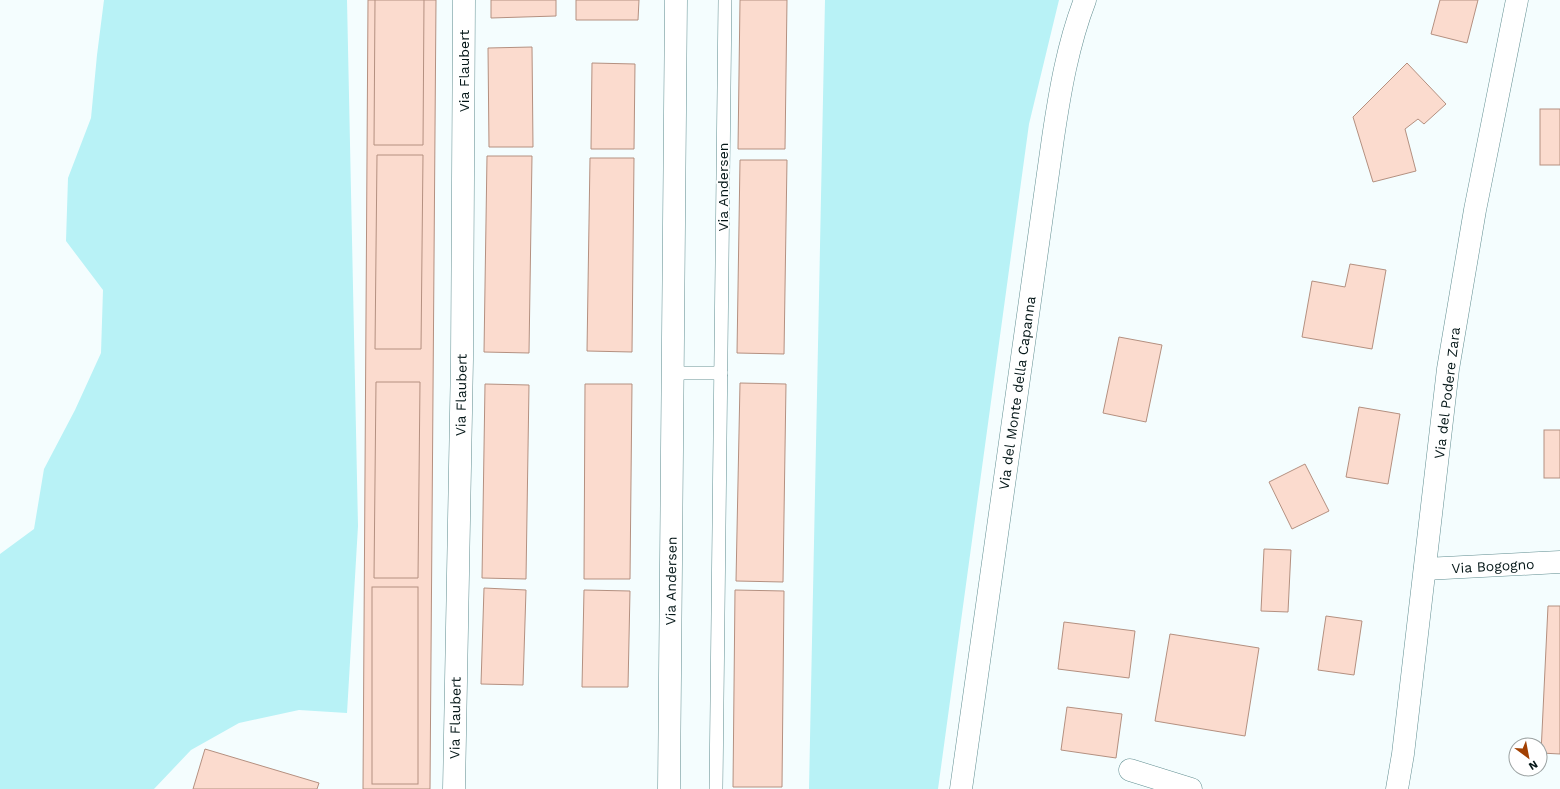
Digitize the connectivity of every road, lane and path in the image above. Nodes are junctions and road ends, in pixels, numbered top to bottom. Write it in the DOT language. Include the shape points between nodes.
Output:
graph roads {
  1 [pos="464,0"];
  2 [pos="676,0"];
  3 [pos="725,0"];
  4 [pos="1085,0"];
  5 [pos="1517,0"];
  6 [pos="673,373"];
  7 [pos="721,373"];
  8 [pos="1560,562"];
  9 [pos="1425,569"];
  10 [pos="1130,770"];
  11 [pos="454,789"];
  12 [pos="669,789"];
  13 [pos="716,789"];
  14 [pos="961,789"];
  15 [pos="1191,789"];
  16 [pos="1397,789"];
  1 -- 11 [label="street, Via Flaubert"];
  2 -- 6 [label="street, Via Andersen"];
  3 -- 7 [label="lane, Via Andersen"];
  4 -- 14 [label="street, Via del Monte della Capanna" via="1067,58 1054,131"];
  5 -- 9 [label="street, Via del Podere Zara" via="1475,210 1448,369"];
  6 -- 7 [label="lane"];
  6 -- 12 [label="street, Via Andersen"];
  7 -- 13 [label="lane, Via Andersen"];
  8 -- 9 [label="street, Via Bogogno"];
  9 -- 16 [label="street, Via del Podere Zara"];
  10 -- 15 [label="street"];
}
